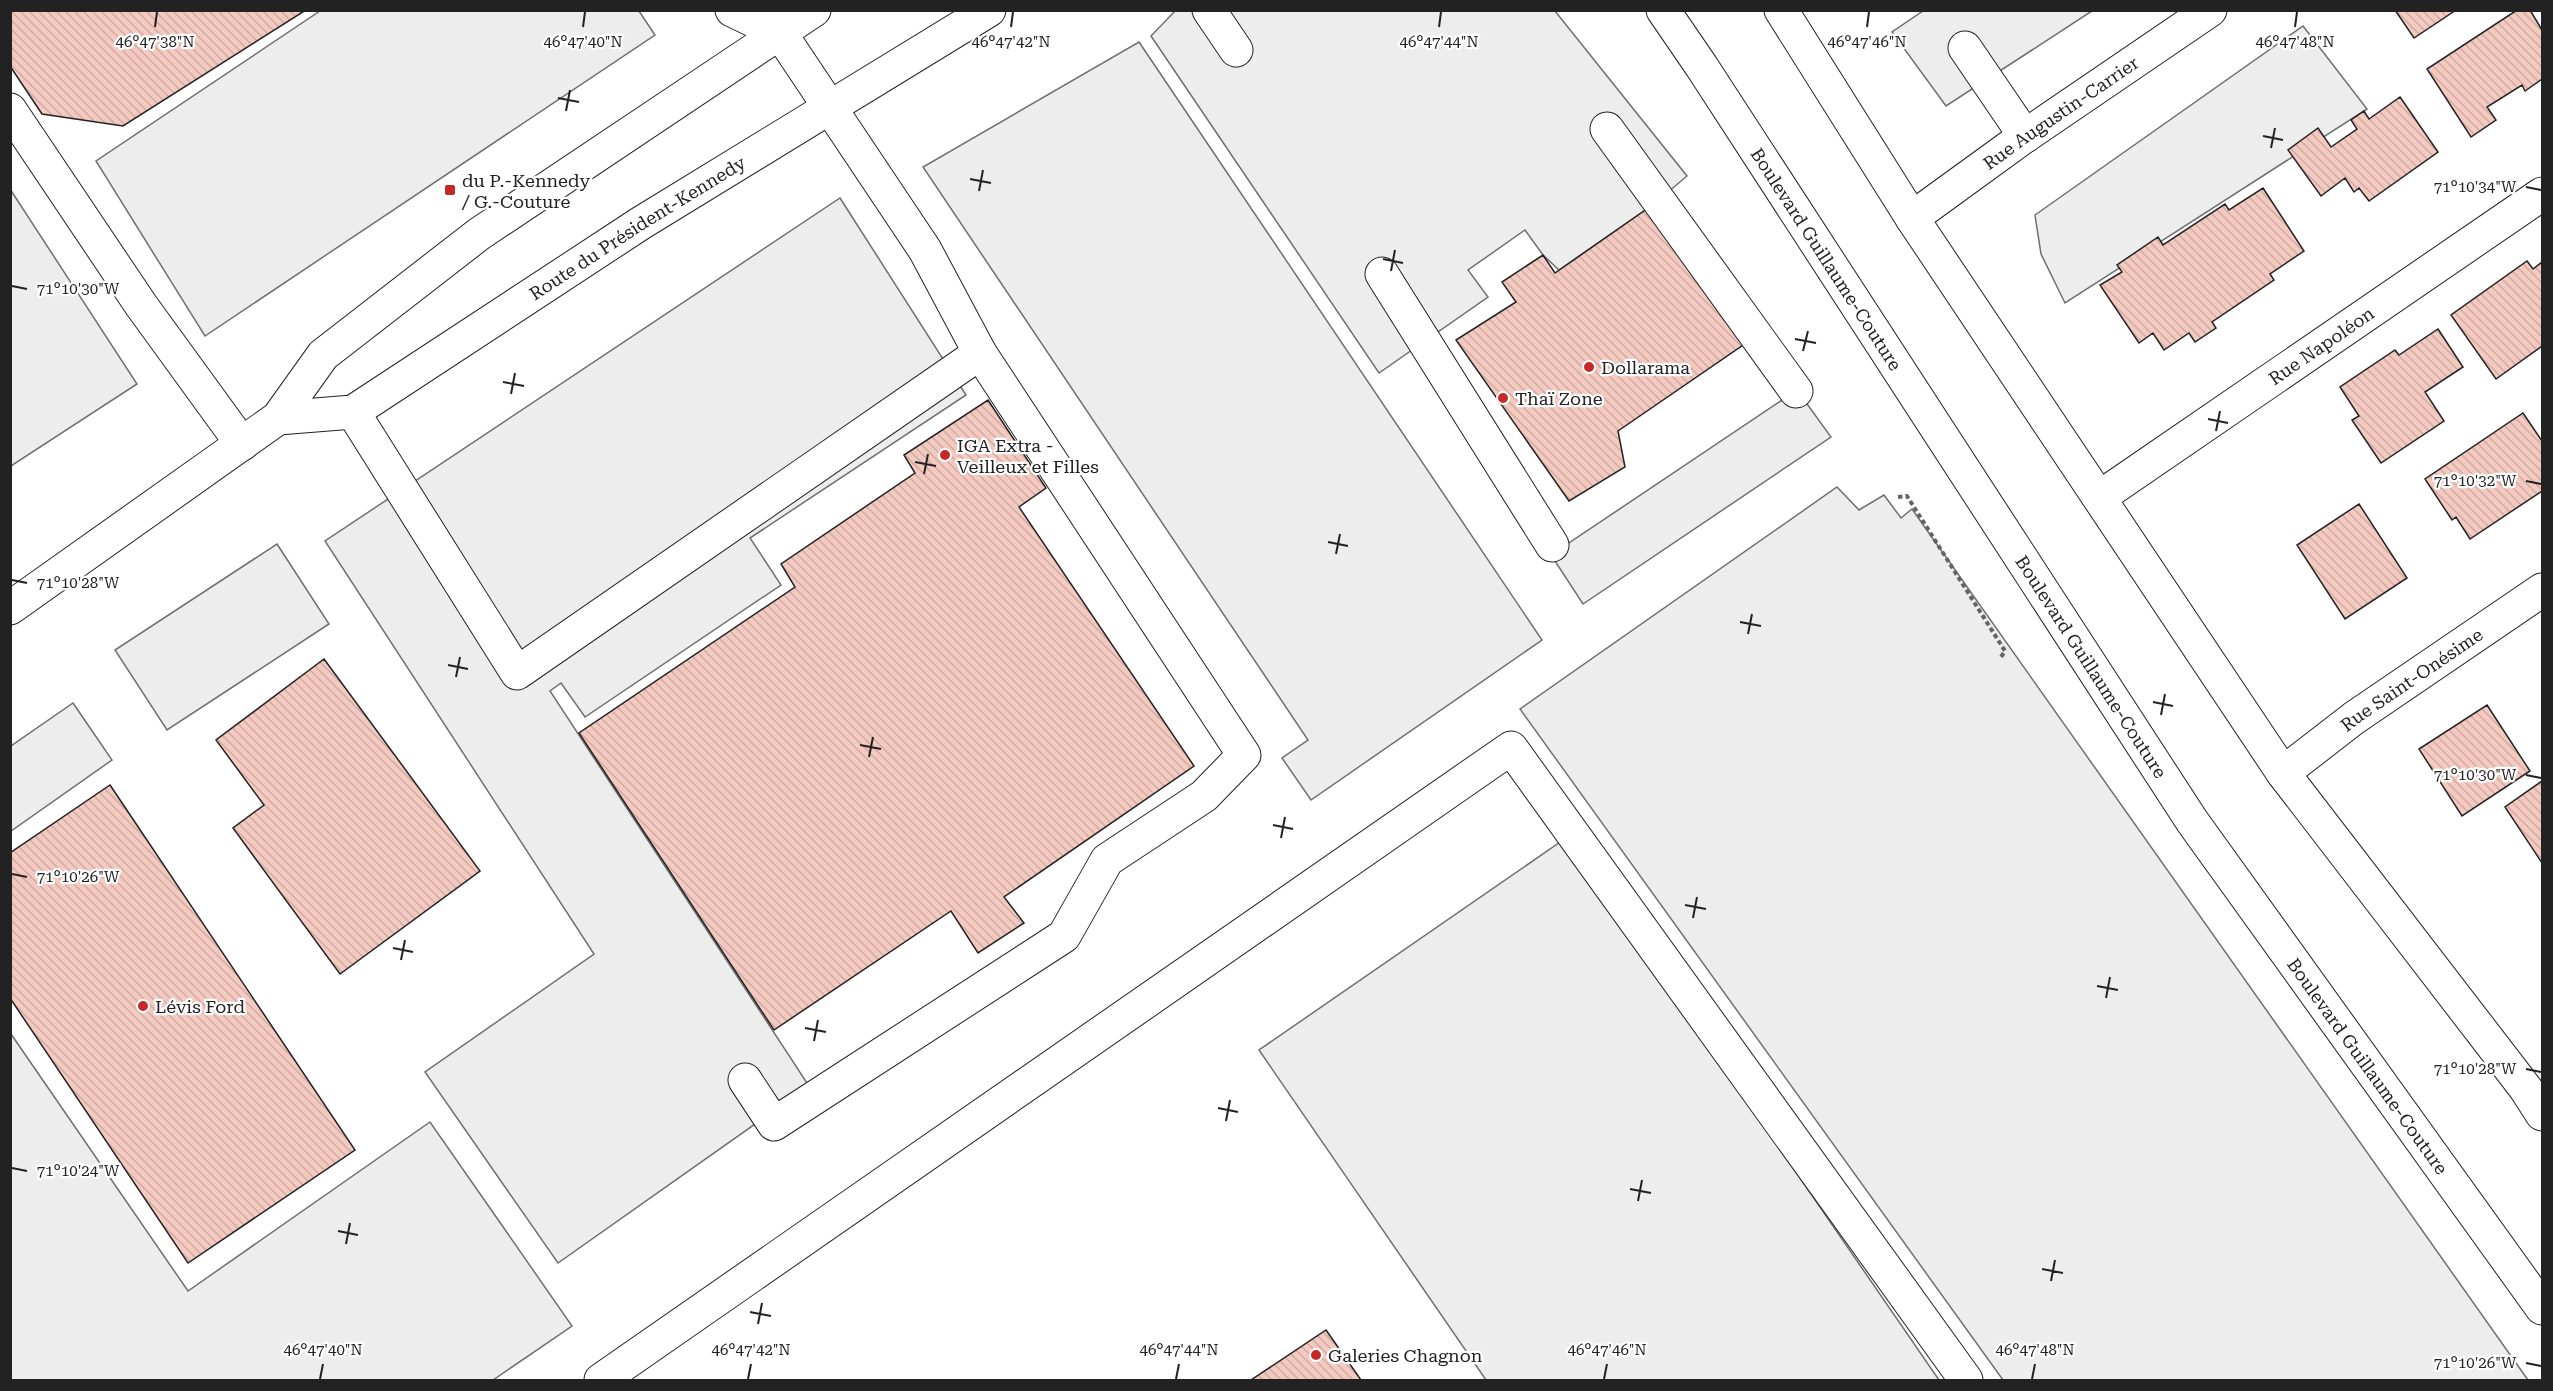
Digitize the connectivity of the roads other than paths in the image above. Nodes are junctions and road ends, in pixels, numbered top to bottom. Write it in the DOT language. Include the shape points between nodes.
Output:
graph roads {
  1 [pos="732,10"];
  2 [pos="814,10"];
  3 [pos="989,10"];
  4 [pos="1209,10"];
  5 [pos="1663,10"];
  6 [pos="1781,10"];
  7 [pos="2210,10"];
  8 [pos="778,22"];
  9 [pos="1965,48"];
  10 [pos="1236,50"];
  11 [pos="831,108"];
  12 [pos="10,110"];
  13 [pos="1607,129"];
  14 [pos="2025,136"];
  15 [pos="2542,194"];
  16 [pos="1912,218"];
  17 [pos="1382,274"];
  18 [pos="980,353"];
  19 [pos="1796,391"];
  20 [pos="353,412"];
  21 [pos="278,418"];
  22 [pos="242,444"];
  23 [pos="2100,497"];
  24 [pos="1552,545"];
  25 [pos="2542,590"];
  26 [pos="10,608"];
  27 [pos="2283,773"];
  28 [pos="745,1080"];
  29 [pos="2537,1094"];
  30 [pos="2542,1308"];
  31 [pos="601,1380"];
  32 [pos="1966,1380"];
  1 -- 8 [label="main road"];
  2 -- 8 [label="main road"];
  3 -- 11 [label="main road, Route du Président-Kennedy"];
  4 -- 10 [label="main road"];
  5 -- 30 [label="main road, Boulevard Guillaume-Couture" via="2192,821"];
  6 -- 16 [label="main road"];
  7 -- 14 [label="main road, Rue Augustin-Carrier"];
  8 -- 11 [label="main road"];
  8 -- 21 [label="main road" via="479,234 323,355"];
  9 -- 14 [label="main road"];
  11 -- 18 [label="main road" via="925,250"];
  11 -- 20 [label="main road, Route du Président-Kennedy" via="641,223"];
  12 -- 22 [label="main road" via="141,305"];
  13 -- 19 [label="main road"];
  14 -- 16 [label="main road, Rue Augustin-Carrier"];
  15 -- 23 [label="main road, Rue Napoléon"];
  16 -- 23 [label="main road"];
  17 -- 24 [label="main road"];
  18 -- 20 [label="main road" via="517,673"];
  18 -- 28 [label="main road" via="1244,755 1204,796 1107,860 1064,936 774,1124"];
  20 -- 21 [label="main road, Route du Président-Kennedy"];
  21 -- 22 [label="main road"];
  22 -- 26 [label="main road"];
  23 -- 27 [label="main road"];
  25 -- 27 [label="main road, Rue Saint-Onésime" via="2354,718"];
  27 -- 29 [label="main road"];
  31 -- 32 [label="main road" via="1511,747"];
}
